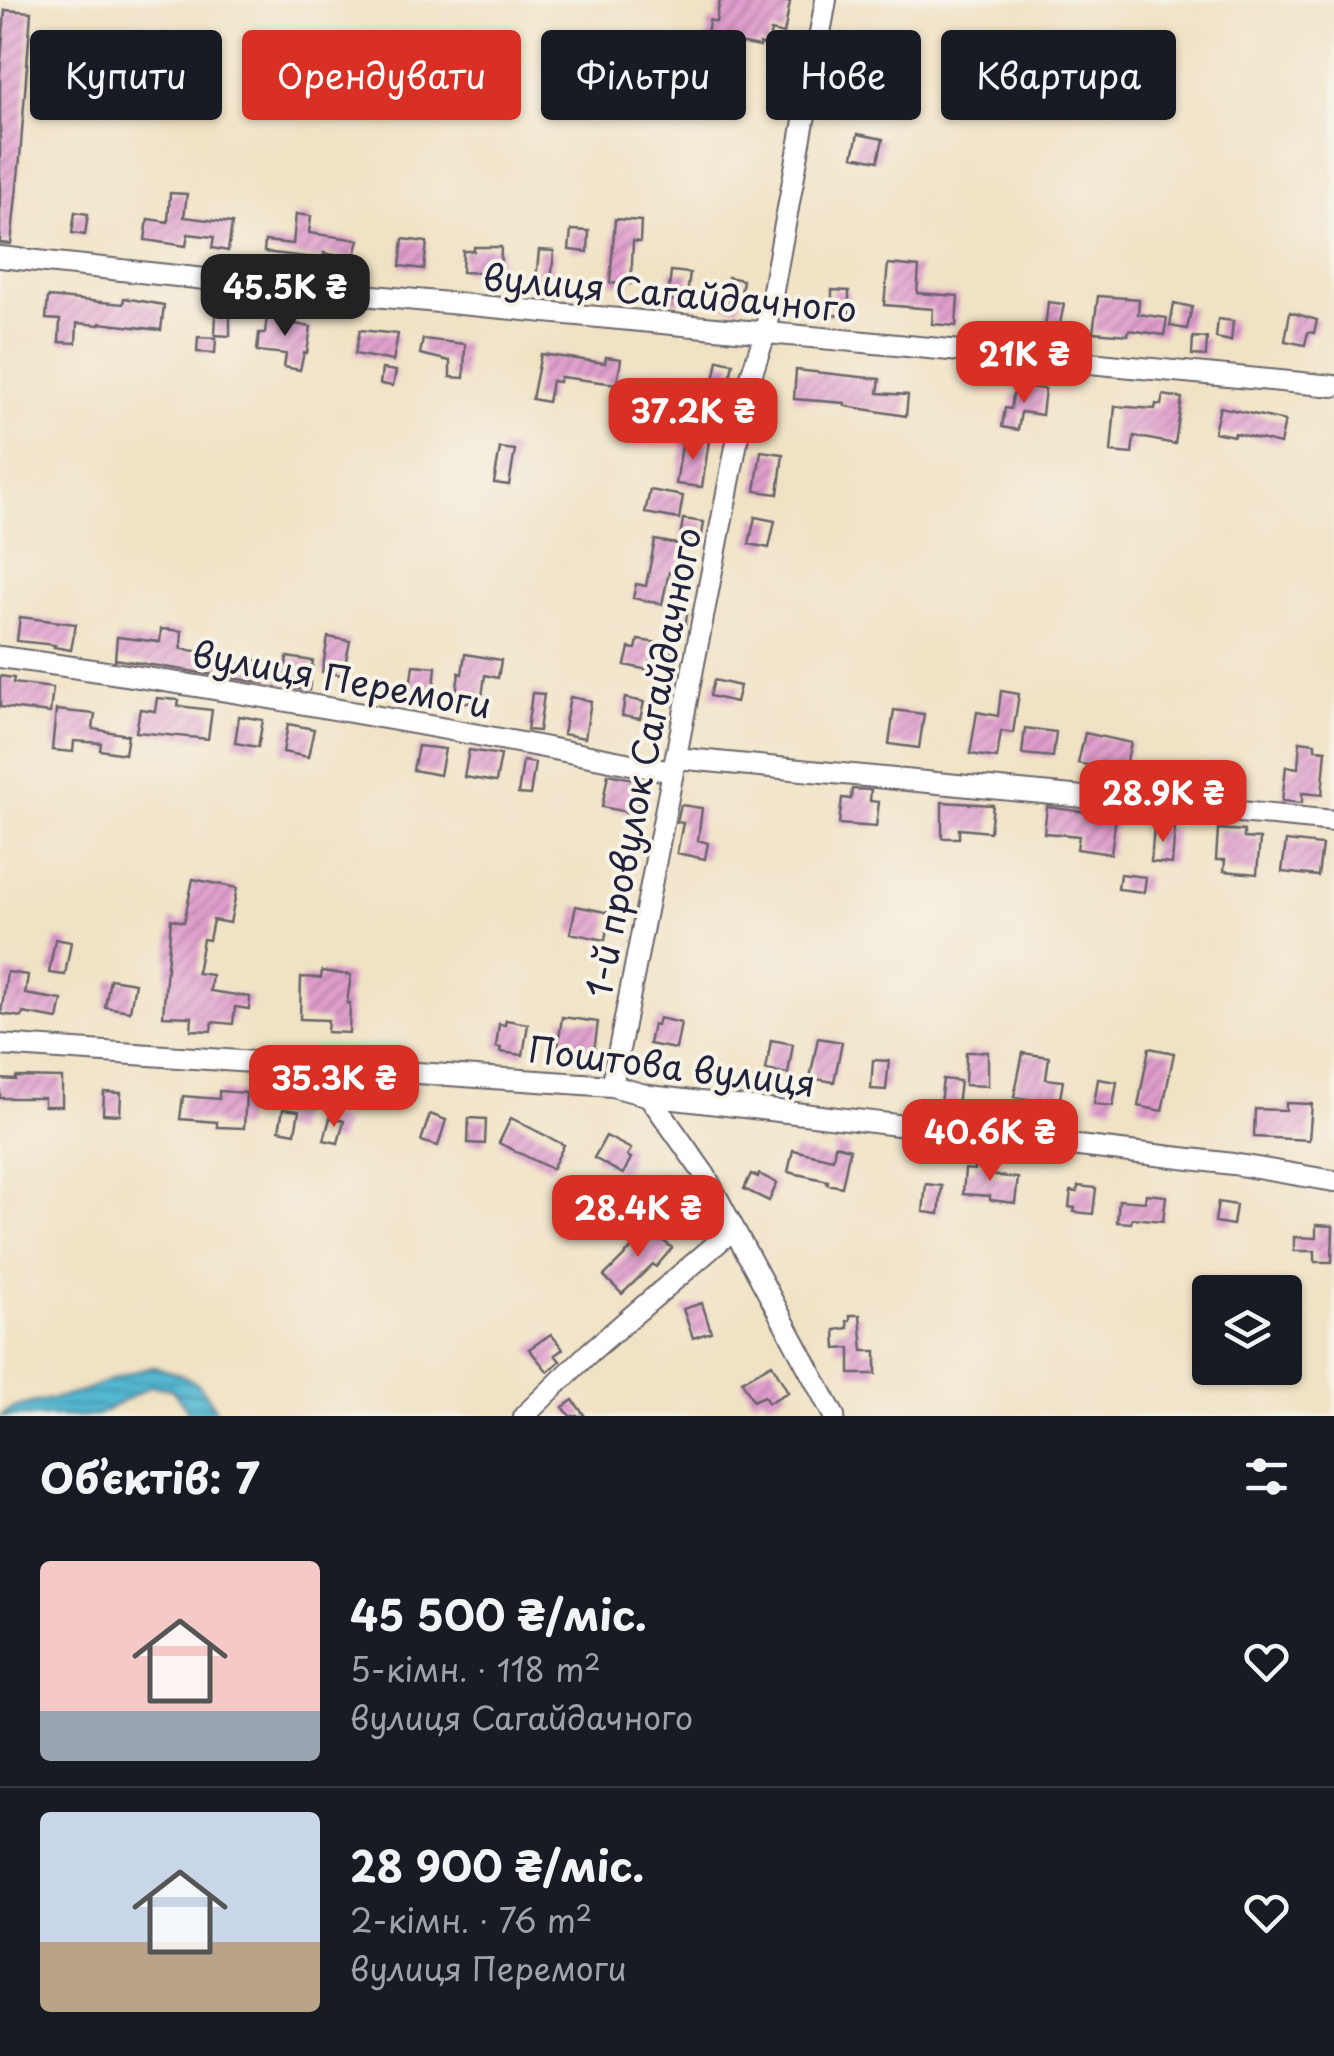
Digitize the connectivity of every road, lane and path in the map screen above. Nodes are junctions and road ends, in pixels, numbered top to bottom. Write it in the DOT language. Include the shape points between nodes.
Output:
graph roads {
  1 [pos="826,0"];
  2 [pos="0,256"];
  3 [pos="765,334"];
  4 [pos="1334,386"];
  5 [pos="0,657"];
  6 [pos="674,765"];
  7 [pos="1334,822"];
  8 [pos="0,1045"];
  9 [pos="612,1086"];
  10 [pos="648,1096"];
  11 [pos="1334,1180"];
  12 [pos="734,1228"];
  13 [pos="524,1416"];
  14 [pos="834,1416"];
  1 -- 3 [label="street, 1-й провулок Сагайдачного"];
  2 -- 3 [label="street, вулиця Сагайдачного"];
  3 -- 4 [label="street, вулиця Сагайдачного"];
  3 -- 6 [label="street, 1-й провулок Сагайдачного" via="748,384"];
  5 -- 6 [label="street, вулиця Перемоги"];
  6 -- 7 [label="street, вулиця Перемоги"];
  6 -- 9 [label="street, 1-й провулок Сагайдачного"];
  8 -- 9 [label="street, Поштова вулиця"];
  9 -- 10 [label="street, Поштова вулиця"];
  10 -- 11 [label="street, Поштова вулиця"];
  10 -- 12 [label="street" via="705,1174"];
  12 -- 13 [label="street"];
  12 -- 14 [label="street"];
}
